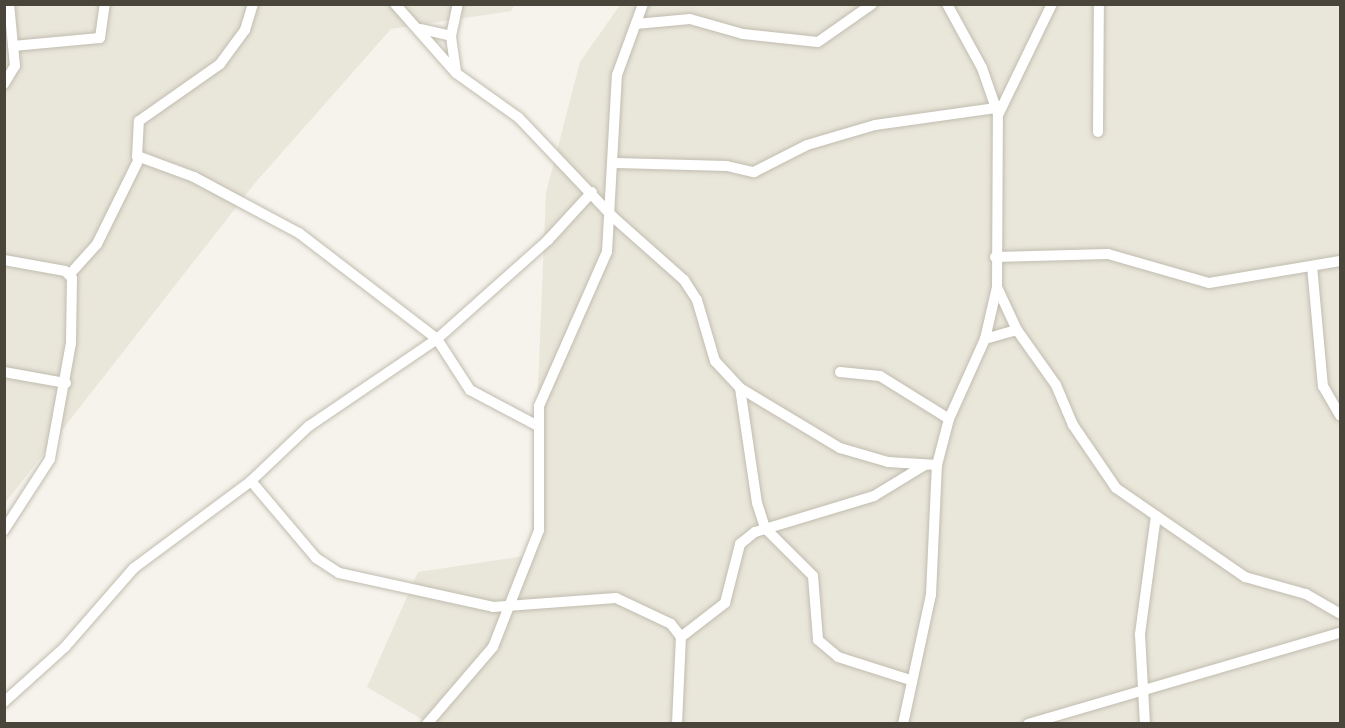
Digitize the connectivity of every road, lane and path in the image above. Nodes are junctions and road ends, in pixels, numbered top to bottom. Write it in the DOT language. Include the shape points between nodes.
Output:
graph roads {
  1 [pos="9,4"];
  2 [pos="105,4"];
  3 [pos="253,4"];
  4 [pos="395,4"];
  5 [pos="458,4"];
  6 [pos="643,4"];
  7 [pos="872,4"];
  8 [pos="947,4"];
  9 [pos="1052,4"];
  10 [pos="1099,4"];
  11 [pos="636,24"];
  12 [pos="421,29"];
  13 [pos="451,36"];
  14 [pos="13,46"];
  15 [pos="456,73"];
  16 [pos="4,84"];
  17 [pos="997,111"];
  18 [pos="1098,132"];
  19 [pos="137,157"];
  20 [pos="616,163"];
  21 [pos="592,192"];
  22 [pos="613,217"];
  23 [pos="995,257"];
  24 [pos="4,260"];
  25 [pos="1341,261"];
  26 [pos="1312,266"];
  27 [pos="70,274"];
  28 [pos="997,287"];
  29 [pos="1017,330"];
  30 [pos="437,339"];
  31 [pos="985,339"];
  32 [pos="4,372"];
  33 [pos="840,372"];
  34 [pos="66,383"];
  35 [pos="740,388"];
  36 [pos="1341,415"];
  37 [pos="949,419"];
  38 [pos="536,425"];
  39 [pos="925,465"];
  40 [pos="937,465"];
  41 [pos="251,481"];
  42 [pos="1156,516"];
  43 [pos="765,528"];
  44 [pos="4,530"];
  45 [pos="511,607"];
  46 [pos="1341,614"];
  47 [pos="1341,633"];
  48 [pos="681,637"];
  49 [pos="910,680"];
  50 [pos="1141,692"];
  51 [pos="4,702"];
  52 [pos="427,723"];
  53 [pos="677,723"];
  54 [pos="903,723"];
  55 [pos="1028,723"];
  56 [pos="1145,723"];
  1 -- 14 [label="street"];
  2 -- 14 [label="street" via="100,38"];
  3 -- 19 [label="street" via="245,30 220,64 139,121"];
  4 -- 12 [label="street"];
  5 -- 13 [label="street"];
  6 -- 11 [label="street"];
  7 -- 11 [label="street" via="818,42 743,34 690,19"];
  8 -- 17 [label="street"];
  9 -- 17 [label="street"];
  10 -- 18 [label="street"];
  11 -- 20 [label="street" via="617,75"];
  12 -- 13 [label="street"];
  12 -- 15 [label="street"];
  13 -- 15 [label="street"];
  14 -- 16 [label="street" via="15,66"];
  15 -- 21 [label="street" via="519,118"];
  17 -- 20 [label="street" via="875,125 807,145 754,172 727,165"];
  17 -- 23 [label="street"];
  19 -- 27 [label="street" via="102,236"];
  19 -- 30 [label="street" via="194,177 299,233"];
  20 -- 22 [label="street"];
  21 -- 22 [label="street"];
  21 -- 30 [label="street" via="548,240"];
  22 -- 35 [label="street" via="692,289 715,361"];
  22 -- 38 [label="street" via="600,272 554,365"];
  23 -- 26 [label="street" via="1098,252 1209,283"];
  23 -- 28 [label="street"];
  24 -- 27 [label="street"];
  25 -- 26 [label="street"];
  26 -- 36 [label="street" via="1323,386"];
  27 -- 34 [label="street"];
  28 -- 29 [label="street"];
  28 -- 31 [label="street"];
  29 -- 31 [label="street"];
  29 -- 42 [label="street" via="1056,384 1094,460 1116,488"];
  30 -- 38 [label="street" via="470,390"];
  30 -- 41 [label="street" via="309,426"];
  31 -- 37 [label="street"];
  32 -- 34 [label="street"];
  33 -- 37 [label="street" via="880,376"];
  34 -- 44 [label="street" via="47,468"];
  35 -- 39 [label="street" via="840,448 888,462"];
  35 -- 43 [label="street" via="752,480"];
  37 -- 40 [label="street"];
  38 -- 45 [label="street" via="539,530"];
  39 -- 40 [label="street"];
  39 -- 43 [label="street" via="874,496"];
  40 -- 49 [label="street" via="931,595"];
  41 -- 45 [label="street" via="329,569 493,608"];
  41 -- 51 [label="street" via="134,568 65,647"];
  42 -- 46 [label="street" via="1245,577 1306,594"];
  42 -- 50 [label="street" via="1140,634"];
  43 -- 48 [label="street" via="740,544 721,609 691,624"];
  43 -- 49 [label="street" via="813,576 815,632 823,646 849,662"];
  45 -- 48 [label="street" via="616,598 671,624"];
  45 -- 52 [label="street" via="484,659"];
  47 -- 50 [label="street"];
  48 -- 53 [label="street"];
  49 -- 54 [label="street"];
  50 -- 55 [label="street"];
  50 -- 56 [label="street"];
}
